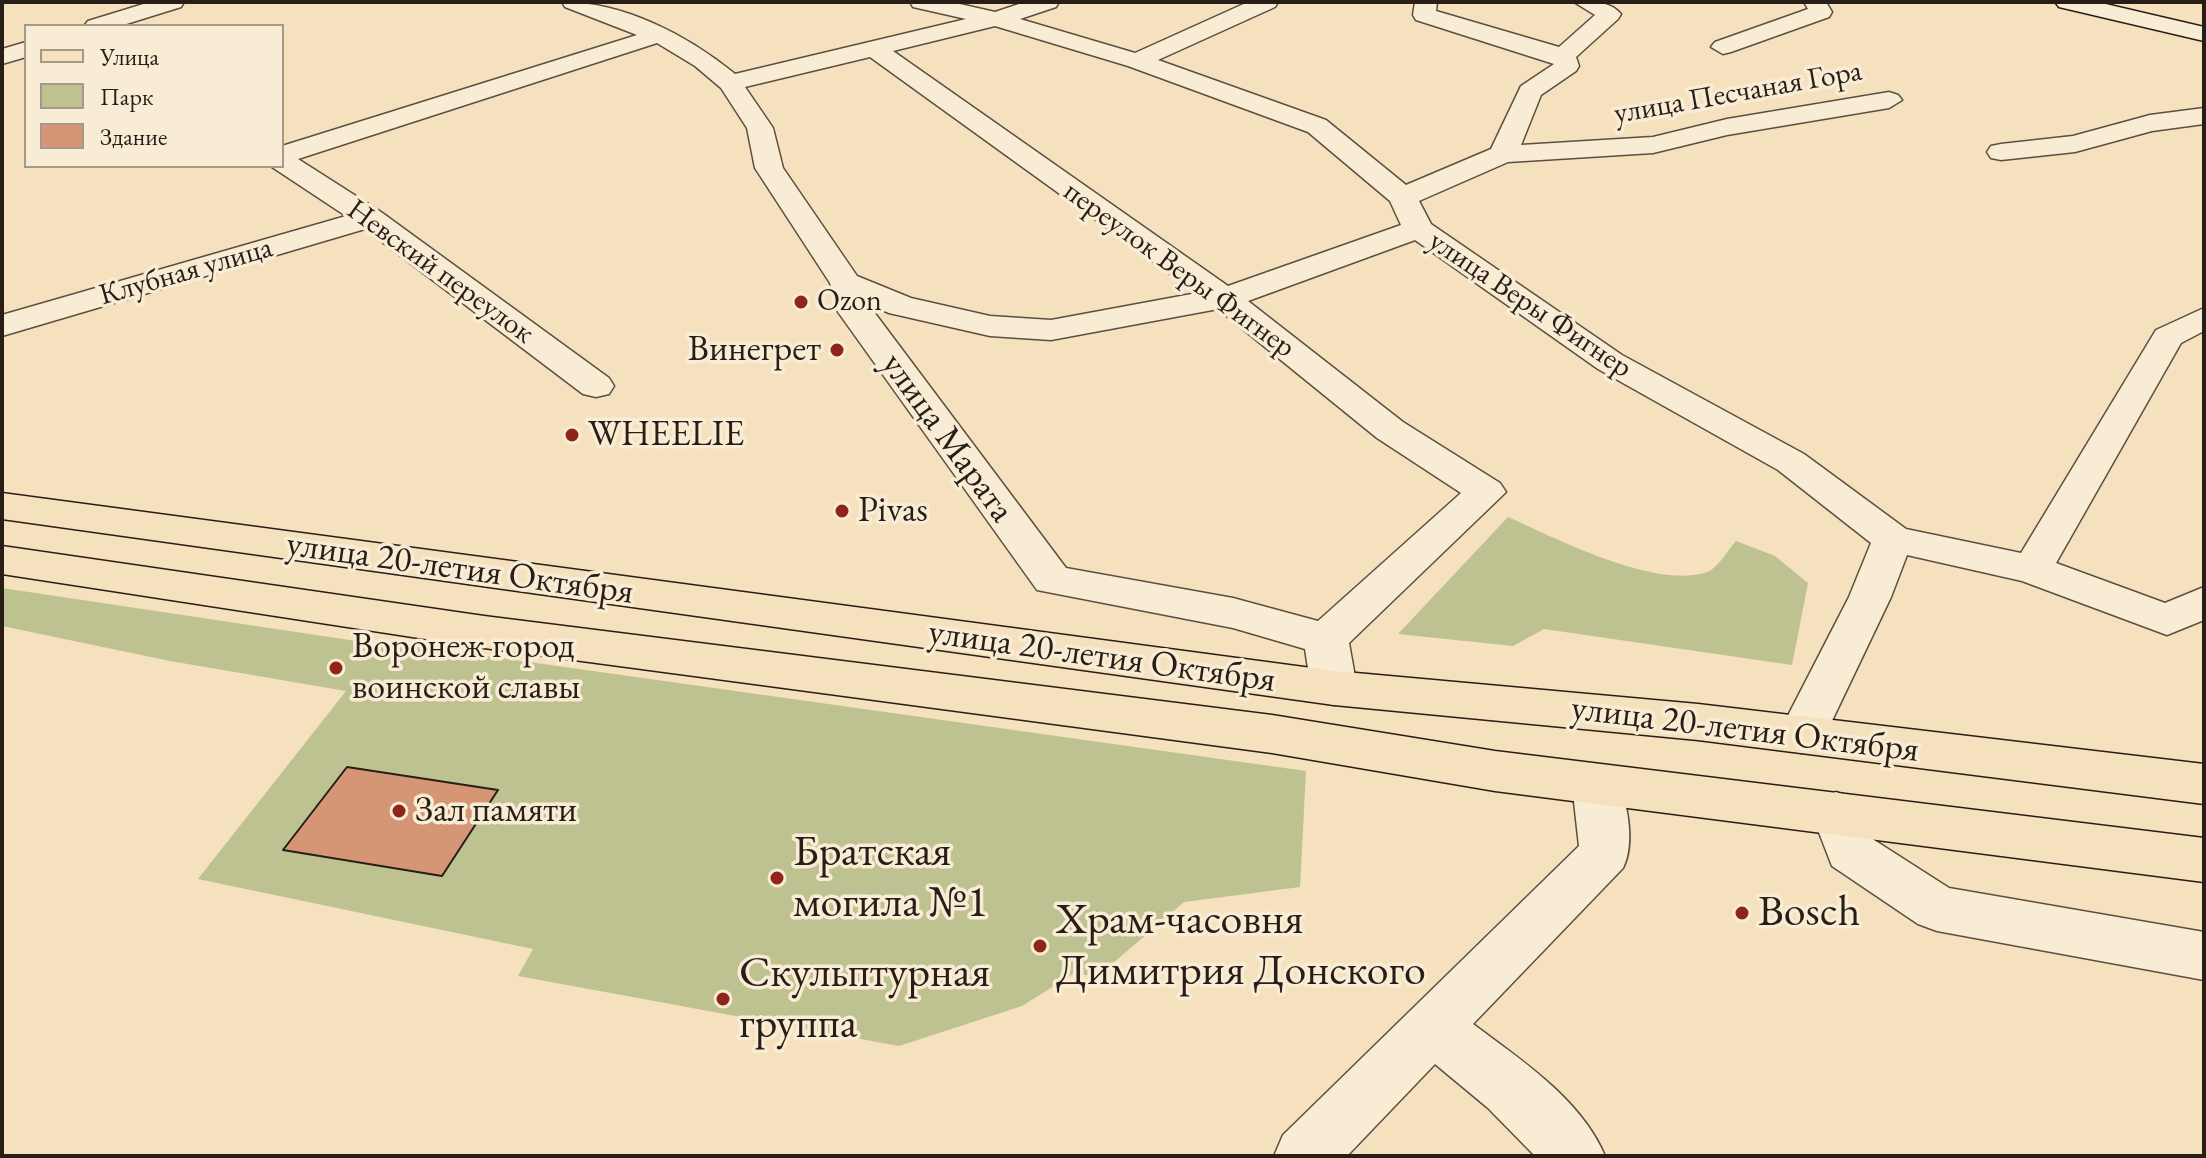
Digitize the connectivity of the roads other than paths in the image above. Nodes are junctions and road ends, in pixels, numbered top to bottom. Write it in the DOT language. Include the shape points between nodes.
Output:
graph roads {
  1 [pos="173,2"];
  2 [pos="573,2"];
  3 [pos="921,2"];
  4 [pos="1048,2"];
  5 [pos="1267,2"];
  6 [pos="1426,2"];
  7 [pos="1585,2"];
  8 [pos="1815,2"];
  9 [pos="2067,2"];
  10 [pos="996,19"];
  11 [pos="102,24"];
  12 [pos="2204,34"];
  13 [pos="660,35"];
  14 [pos="872,47"];
  15 [pos="1723,47"];
  16 [pos="24,50"];
  17 [pos="1563,56"];
  18 [pos="2,57"];
  19 [pos="1137,61"];
  20 [pos="730,83"];
  21 [pos="1889,100"];
  22 [pos="2204,116"];
  23 [pos="2001,152"];
  24 [pos="1503,154"];
  25 [pos="284,157"];
  26 [pos="284,159"];
  27 [pos="1403,197"];
  28 [pos="370,218"];
  29 [pos="1418,229"];
  30 [pos="846,283"];
  31 [pos="1224,298"];
  32 [pos="2204,318"];
  33 [pos="2,326"];
  34 [pos="596,386"];
  35 [pos="2,506"];
  36 [pos="1893,539"];
  37 [pos="2,560"];
  38 [pos="2032,569"];
  39 [pos="2186,611"];
  40 [pos="1326,639"];
  41 [pos="1334,688"];
  42 [pos="1802,735"];
  43 [pos="1596,784"];
  44 [pos="2204,784"];
  45 [pos="1836,812"];
  46 [pos="2204,860"];
  47 [pos="2204,956"];
  48 [pos="1435,1029"];
  49 [pos="1305,1156"];
  50 [pos="1574,1156"];
  1 -- 11 [label="street"];
  2 -- 13 [label="street, улица Марата"];
  3 -- 10 [label="street, улица Веры Фигнер"];
  4 -- 10 [label="street"];
  5 -- 19 [label="street"];
  6 -- 17 [label="street" via="1424,15"];
  7 -- 17 [label="street" via="1610,14"];
  8 -- 15 [label="street" via="1821,12"];
  9 -- 12 [label="main road"];
  10 -- 14 [label="street"];
  10 -- 19 [label="street, улица Веры Фигнер"];
  13 -- 20 [label="street, улица Марата"];
  13 -- 25 [label="street"];
  14 -- 20 [label="street"];
  14 -- 31 [label="street, переулок Веры Фигнер"];
  16 -- 18 [label="street"];
  17 -- 24 [label="street" via="1567,66 1530,91"];
  19 -- 27 [label="street, улица Веры Фигнер" via="1317,126"];
  20 -- 30 [label="street, улица Марата" via="760,128 769,168"];
  21 -- 24 [label="street, улица Песчаная Гора" via="1653,145"];
  22 -- 23 [label="street" via="2150,123 2075,144"];
  24 -- 27 [label="street, улица Песчаная Гора"];
  26 -- 28 [label="street, Невский переулок"];
  27 -- 29 [label="street, улица Веры Фигнер"];
  28 -- 33 [label="street, Клубная улица"];
  28 -- 34 [label="street, Невский переулок"];
  29 -- 31 [label="street"];
  29 -- 36 [label="street, улица Веры Фигнер" via="1610,362 1791,462"];
  30 -- 31 [label="street" via="931,313 990,326 1051,330"];
  30 -- 40 [label="street, улица Марата" via="854,312 1052,580 1233,613"];
  31 -- 40 [label="street, переулок Веры Фигнер" via="1390,430 1486,492"];
  32 -- 38 [label="street" via="2168,337"];
  35 -- 41 [label="main road, улица 20-летия Октября"];
  36 -- 38 [label="street"];
  36 -- 42 [label="street"];
  37 -- 43 [label="main road, улица 20-летия Октября" via="484,632 1272,734"];
  38 -- 39 [label="street"];
  40 -- 41 [label="street"];
  41 -- 42 [label="main road, улица 20-летия Октября"];
  42 -- 44 [label="main road, улица 20-летия Октября"];
  43 -- 45 [label="main road, улица 20-летия Октября"];
  43 -- 48 [label="street" via="1605,853"];
  45 -- 46 [label="main road, улица 20-летия Октября"];
  45 -- 47 [label="street, улица 20-летия Октября" via="1850,851 1937,908"];
  48 -- 49 [label="street"];
  48 -- 50 [label="street" via="1509,1087"];
}
